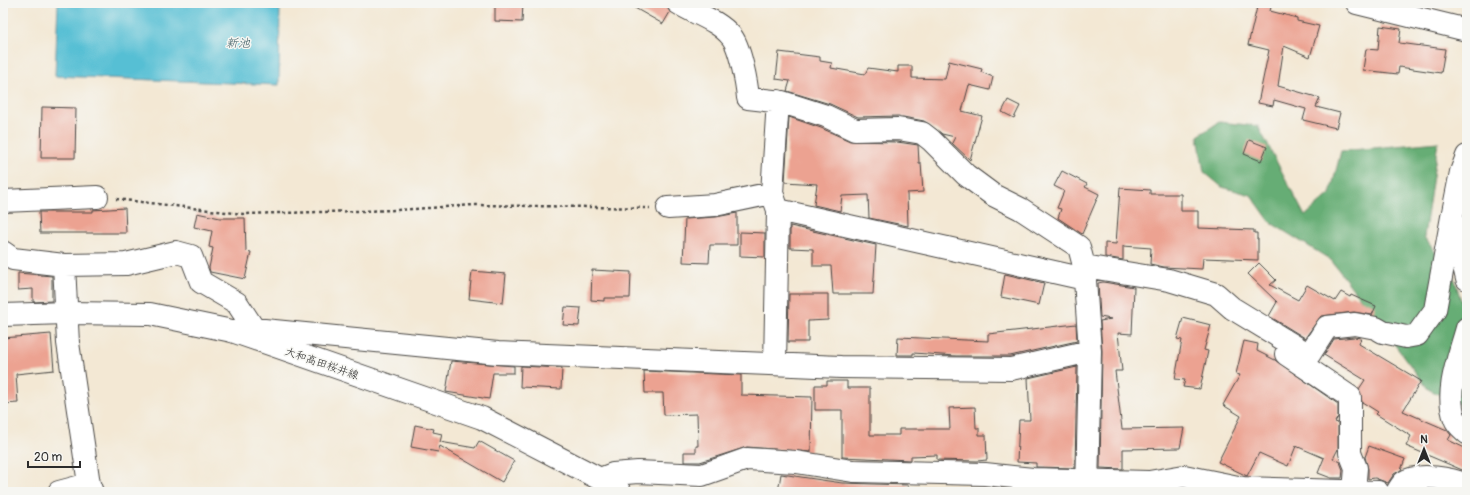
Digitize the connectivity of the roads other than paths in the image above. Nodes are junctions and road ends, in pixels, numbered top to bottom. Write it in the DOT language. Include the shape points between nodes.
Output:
graph roads {
  1 [pos="678,3"];
  2 [pos="1357,3"];
  3 [pos="1467,30"];
  4 [pos="778,102"];
  5 [pos="1467,156"];
  6 [pos="97,197"];
  7 [pos="3,201"];
  8 [pos="775,202"];
  9 [pos="668,208"];
  10 [pos="1452,217"];
  11 [pos="3,252"];
  12 [pos="64,265"];
  13 [pos="1084,273"];
  14 [pos="1467,279"];
  15 [pos="1216,294"];
  16 [pos="65,313"];
  17 [pos="3,315"];
  18 [pos="1467,328"];
  19 [pos="254,329"];
  20 [pos="232,331"];
  21 [pos="1090,351"];
  22 [pos="775,364"];
  23 [pos="1467,433"];
  24 [pos="600,479"];
  25 [pos="1467,485"];
  26 [pos="1087,487"];
  27 [pos="90,488"];
  28 [pos="1354,491"];
  29 [pos="59,492"];
  30 [pos="620,492"];
  31 [pos="1378,492"];
  32 [pos="1397,492"];
  1 -- 4 [label="street" via="721,26 732,36 746,76 748,98"];
  2 -- 3 [label="street"];
  4 -- 8 [label="street"];
  4 -- 13 [label="street" via="826,116 855,130 898,129 922,133 966,175 993,195 1021,209 1079,248"];
  5 -- 10 [label="street"];
  6 -- 7 [label="street"];
  8 -- 9 [label="street"];
  8 -- 13 [label="street"];
  8 -- 22 [label="street"];
  10 -- 14 [label="street"];
  10 -- 15 [label="street" via="1435,310 1417,335 1406,337 1355,324 1327,327 1309,355 1232,308"];
  11 -- 12 [label="street" via="13,259"];
  12 -- 16 [label="street"];
  12 -- 19 [label="street" via="126,264 176,252 191,256 201,282 237,303"];
  13 -- 15 [label="street" via="1169,280"];
  13 -- 21 [label="street"];
  15 -- 28 [label="street" via="1225,313 1350,397 1350,453 1356,468"];
  16 -- 17 [label="street, 大和高田桜井線"];
  16 -- 20 [label="street, 大和高田桜井線" via="150,314"];
  16 -- 27 [label="street"];
  18 -- 23 [label="street" via="1454,373 1452,392 1455,419"];
  19 -- 20 [label="street"];
  19 -- 22 [label="street" via="498,352"];
  20 -- 24 [label="street, 大和高田桜井線" via="482,418"];
  21 -- 22 [label="street" via="1012,369"];
  21 -- 26 [label="street"];
  24 -- 26 [label="street" via="613,474 638,472 702,475 747,459 796,462 854,471 985,474"];
  24 -- 30 [label="street, 大和高田桜井線"];
  25 -- 32 [label="street" via="1453,480 1422,477 1404,482"];
  26 -- 28 [label="street" via="1149,482 1184,476 1243,488"];
  27 -- 29 [label="street"];
  28 -- 31 [label="street"];
}
